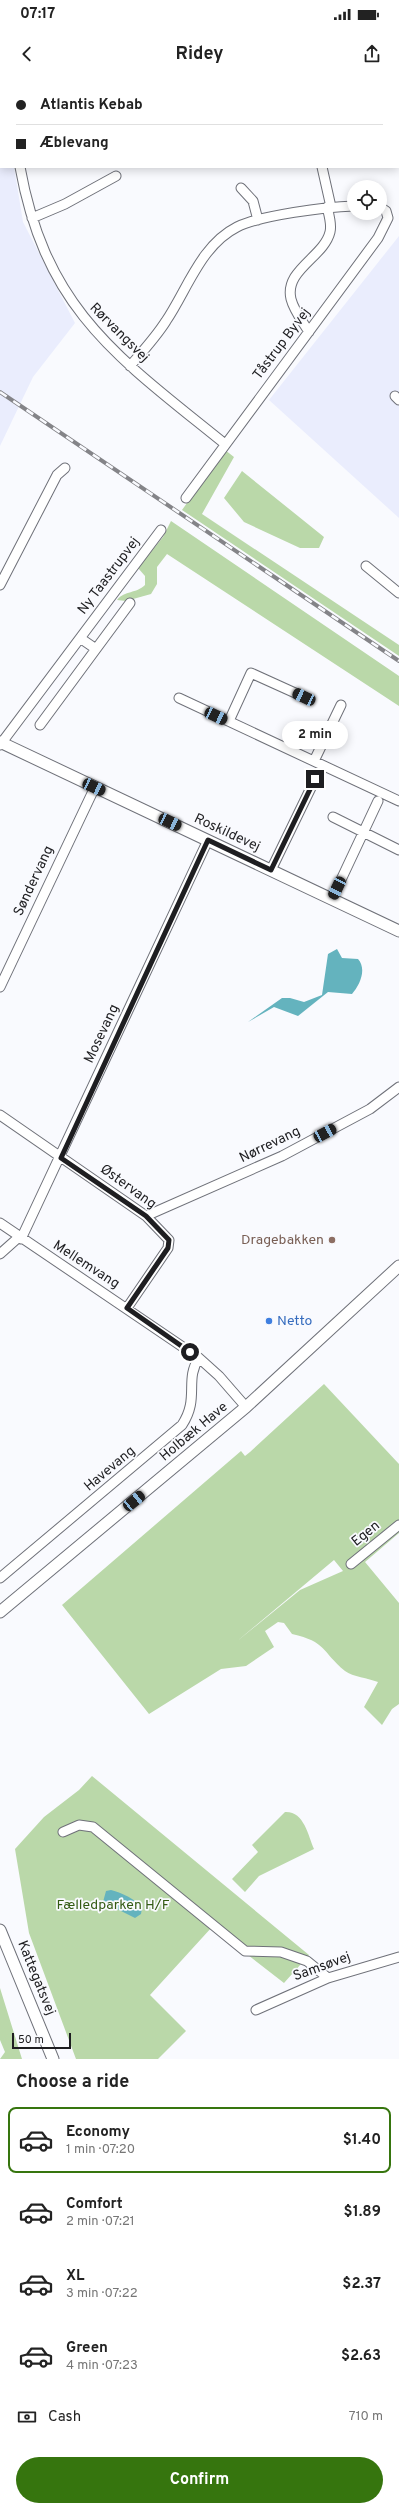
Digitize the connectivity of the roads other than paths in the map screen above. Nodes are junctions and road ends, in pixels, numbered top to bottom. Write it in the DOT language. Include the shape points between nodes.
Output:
graph roads {
  1 [pos="20,168"];
  2 [pos="322,168"];
  3 [pos="116,176"];
  4 [pos="241,188"];
  5 [pos="347,206"];
  6 [pos="329,207"];
  7 [pos="32,218"];
  8 [pos="258,220"];
  9 [pos="387,220"];
  10 [pos="309,332"];
  11 [pos="130,366"];
  12 [pos="225,444"];
  13 [pos="64,468"];
  14 [pos="186,498"];
  15 [pos="161,530"];
  16 [pos="366,566"];
  17 [pos="0,585"];
  18 [pos="399,593"];
  19 [pos="130,602"];
  20 [pos="80,638"];
  21 [pos="96,649"];
  22 [pos="304,697"];
  23 [pos="180,698"];
  24 [pos="341,705"];
  25 [pos="229,721"];
  26 [pos="40,725"];
  27 [pos="1,743"];
  28 [pos="318,763"];
  29 [pos="94,787"];
  30 [pos="380,797"];
  31 [pos="399,801"];
  32 [pos="333,817"];
  33 [pos="364,833"];
  34 [pos="208,840"];
  35 [pos="399,850"];
  36 [pos="271,870"];
  37 [pos="332,899"];
  38 [pos="399,931"];
  39 [pos="0,987"];
  40 [pos="399,1086"];
  41 [pos="0,1115"];
  42 [pos="61,1158"];
  43 [pos="146,1216"];
  44 [pos="0,1223"];
  45 [pos="20,1238"];
  46 [pos="0,1254"];
  47 [pos="399,1266"];
  48 [pos="127,1308"];
  49 [pos="199,1358"];
  50 [pos="246,1407"];
  51 [pos="399,1525"];
  52 [pos="351,1564"];
  53 [pos="0,1578"];
  54 [pos="0,1612"];
  55 [pos="63,1832"];
  56 [pos="0,1930"];
  57 [pos="399,1957"];
  58 [pos="328,1978"];
  59 [pos="256,2010"];
  60 [pos="53,2059"];
  1 -- 7 [label="street, Rørvangsvej"];
  2 -- 6 [label="street"];
  3 -- 7 [label="street" via="69,202"];
  4 -- 8 [label="street" via="253,201"];
  5 -- 6 [label="street"];
  6 -- 8 [label="street"];
  6 -- 10 [label="street" via="331,226 328,237 295,277 290,290 292,304"];
  7 -- 11 [label="street, Rørvangsvej" via="44,252 75,307 94,331"];
  8 -- 11 [label="street" via="233,230 206,255 166,321"];
  9 -- 10 [label="street, Tåstrup Byvej" via="378,238"];
  10 -- 12 [label="street, Tåstrup Byvej"];
  11 -- 12 [label="street, Rørvangsvej"];
  12 -- 14 [label="street, Tåstrup Byvej"];
  13 -- 17 [label="street" via="57,475"];
  15 -- 20 [label="street, Ny Taastrupvej"];
  16 -- 18 [label="street"];
  19 -- 21 [label="street"];
  20 -- 21 [label="street"];
  20 -- 27 [label="street, Ny Taastrupvej"];
  21 -- 26 [label="street"];
  22 -- 25 [label="street" via="251,673"];
  23 -- 25 [label="street"];
  24 -- 28 [label="street"];
  25 -- 28 [label="street"];
  27 -- 29 [label="street, Roskildevej"];
  28 -- 30 [label="street"];
  28 -- 36 [label="street"];
  29 -- 34 [label="street, Roskildevej"];
  29 -- 39 [label="street, Søndervang"];
  30 -- 31 [label="street"];
  30 -- 33 [label="street"];
  32 -- 33 [label="street"];
  33 -- 35 [label="street"];
  33 -- 37 [label="street"];
  34 -- 36 [label="street, Roskildevej"];
  34 -- 42 [label="street, Mosevang"];
  36 -- 37 [label="street, Roskildevej"];
  37 -- 38 [label="street, Roskildevej"];
  40 -- 43 [label="street, Nørrevang" via="370,1109 282,1156"];
  41 -- 42 [label="street, Østervang"];
  42 -- 43 [label="street, Østervang"];
  42 -- 45 [label="street, Mosevang"];
  43 -- 48 [label="street, Østervang" via="170,1243"];
  44 -- 45 [label="street, Mellemvang"];
  45 -- 46 [label="street"];
  45 -- 48 [label="street, Mellemvang"];
  47 -- 50 [label="street, Holbæk Have"];
  48 -- 49 [label="street, Mellemvang"];
  49 -- 50 [label="street, Mellemvang"];
  49 -- 53 [label="street, Havevang" via="192,1371 193,1400 190,1413 182,1425"];
  50 -- 54 [label="street, Holbæk Have"];
  51 -- 52 [label="street, Egen"];
  55 -- 58 [label="street" via="79,1824 93,1827 245,1951 281,1952 307,1961"];
  56 -- 60 [label="street, Kattegatsvej"];
  57 -- 58 [label="street, Samsøvej"];
  58 -- 59 [label="street, Samsøvej"];
}
